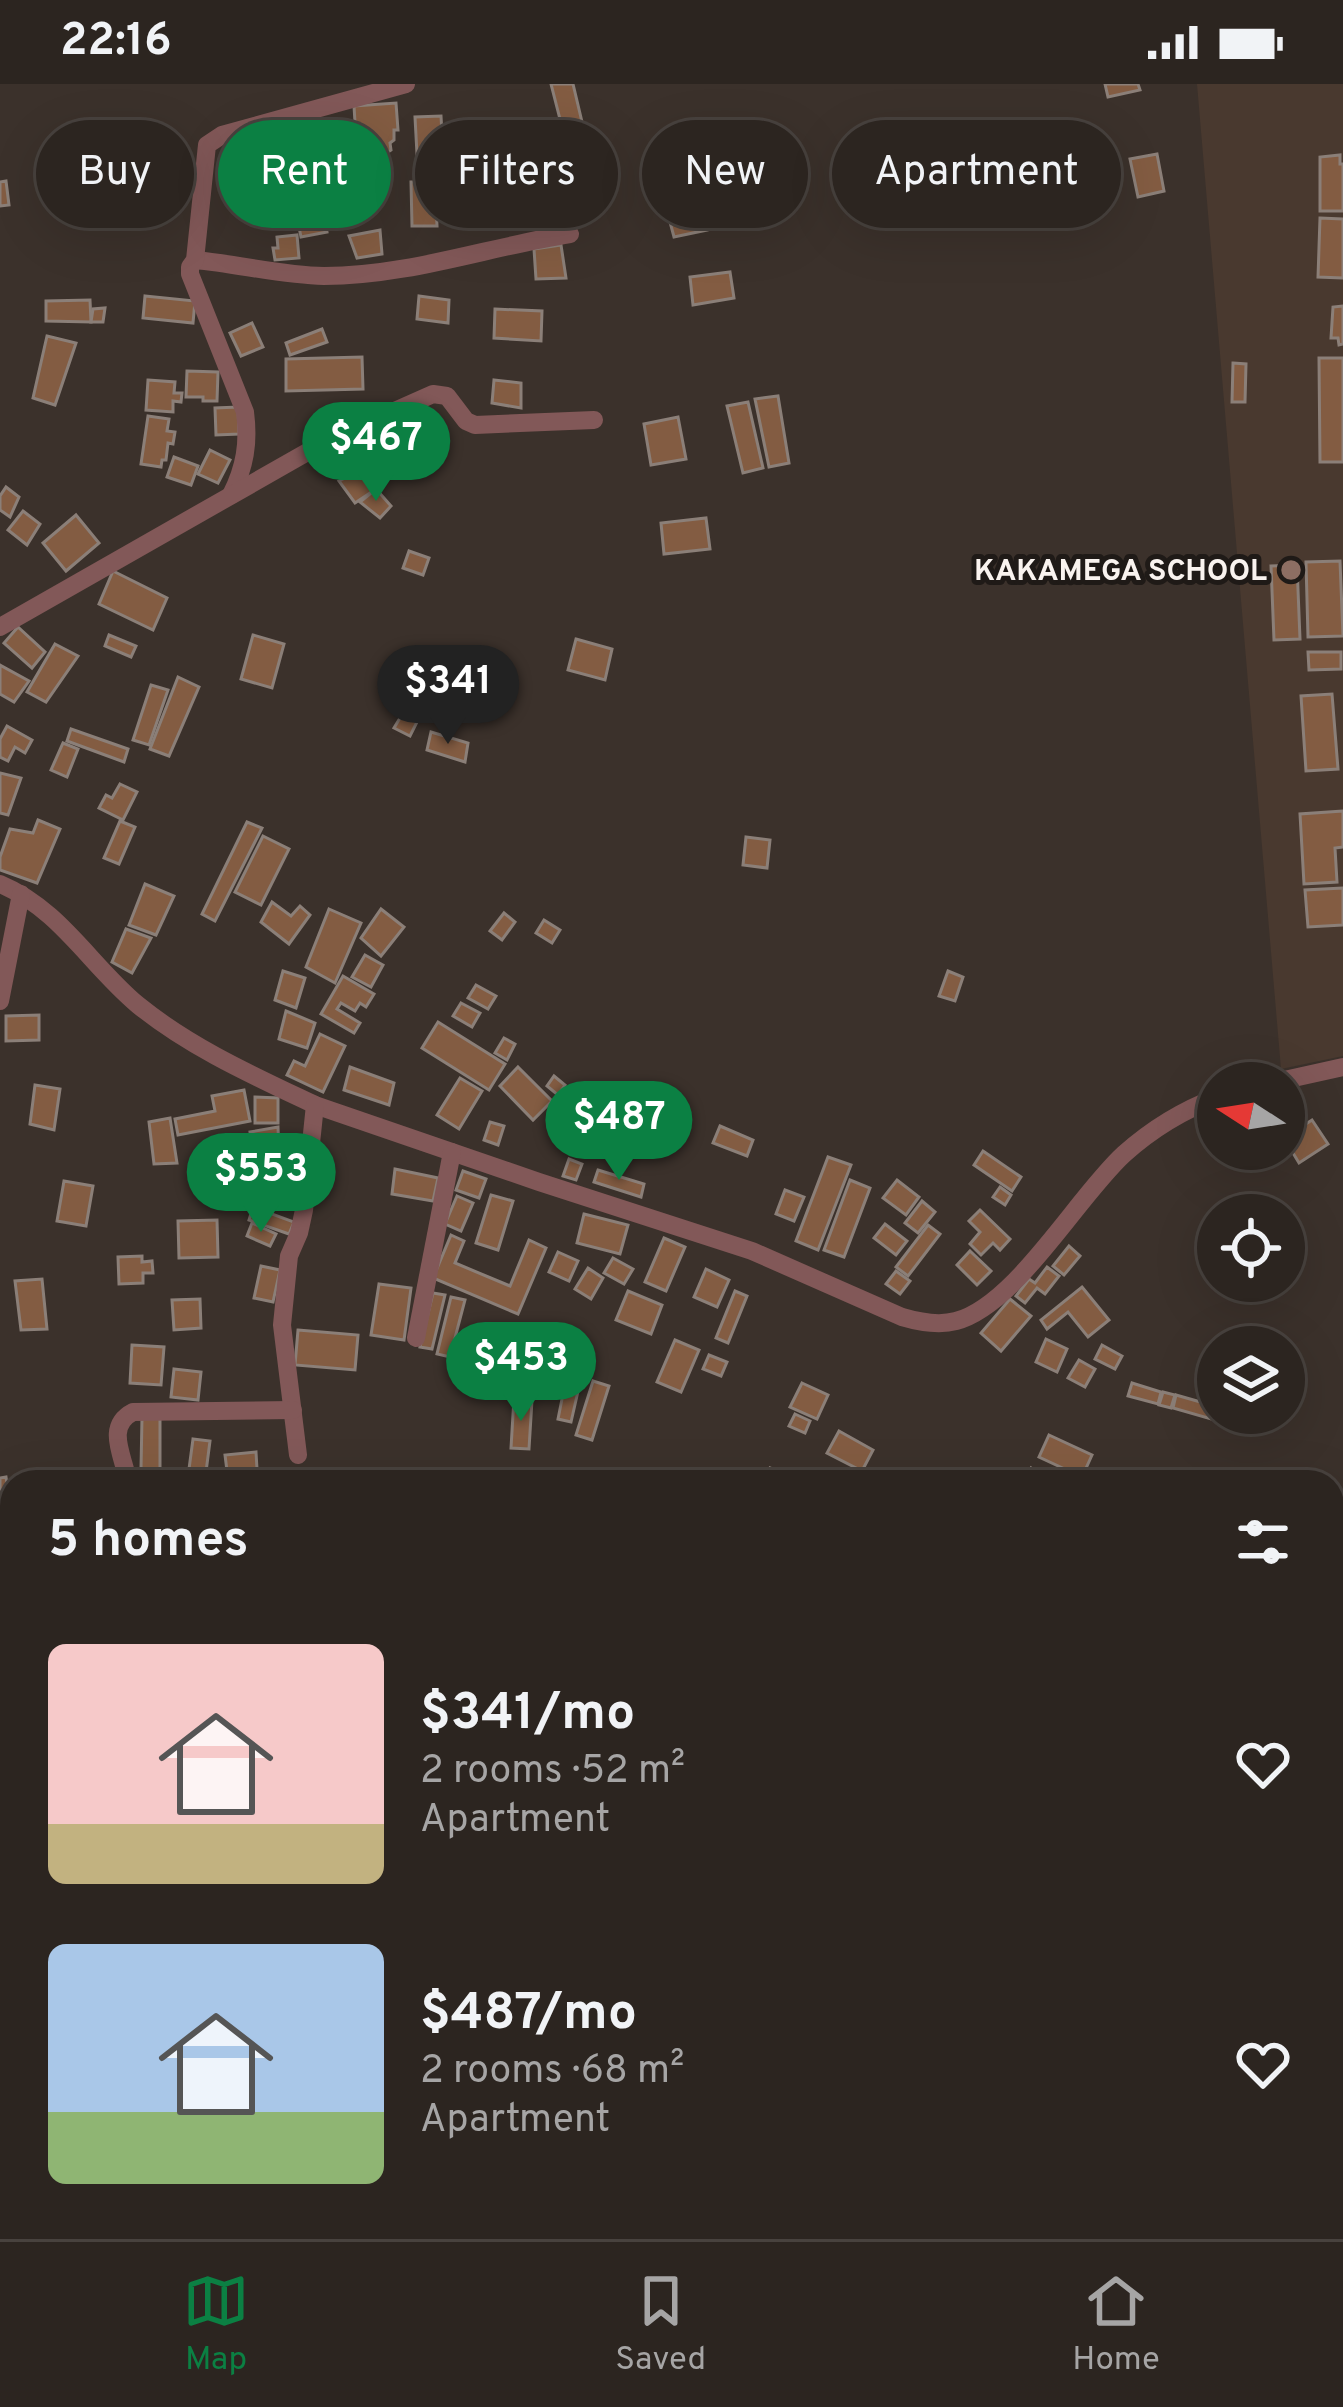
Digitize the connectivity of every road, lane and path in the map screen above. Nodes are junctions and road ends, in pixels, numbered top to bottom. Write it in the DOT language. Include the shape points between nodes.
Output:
graph roads {
  1 [pos="406,84"];
  2 [pos="570,234"];
  3 [pos="195,260"];
  4 [pos="594,420"];
  5 [pos="231,495"];
  6 [pos="0,627"];
  7 [pos="0,884"];
  8 [pos="21,894"];
  9 [pos="0,1000"];
  10 [pos="1343,1067"];
  11 [pos="1305,1075"];
  12 [pos="315,1105"];
  13 [pos="1197,1107"];
  14 [pos="452,1151"];
  15 [pos="416,1338"];
  16 [pos="293,1410"];
  17 [pos="298,1455"];
  18 [pos="126,1470"];
  1 -- 3 [label="street" via="208,142"];
  2 -- 3 [label="street" via="345,275"];
  3 -- 5 [label="street" via="190,274 245,412 246,451"];
  4 -- 5 [label="street" via="475,425 447,396 434,394"];
  5 -- 6 [label="street"];
  7 -- 8 [label="street"];
  8 -- 9 [label="street"];
  8 -- 12 [label="street" via="174,1032"];
  10 -- 11 [label="street"];
  12 -- 14 [label="street"];
  12 -- 16 [label="street" via="282,1324"];
  13 -- 14 [label="street" via="1124,1155 989,1305 938,1323 902,1317 752,1251"];
  14 -- 15 [label="street"];
  16 -- 17 [label="street"];
  16 -- 18 [label="street" via="126,1414 116,1432"];
}
